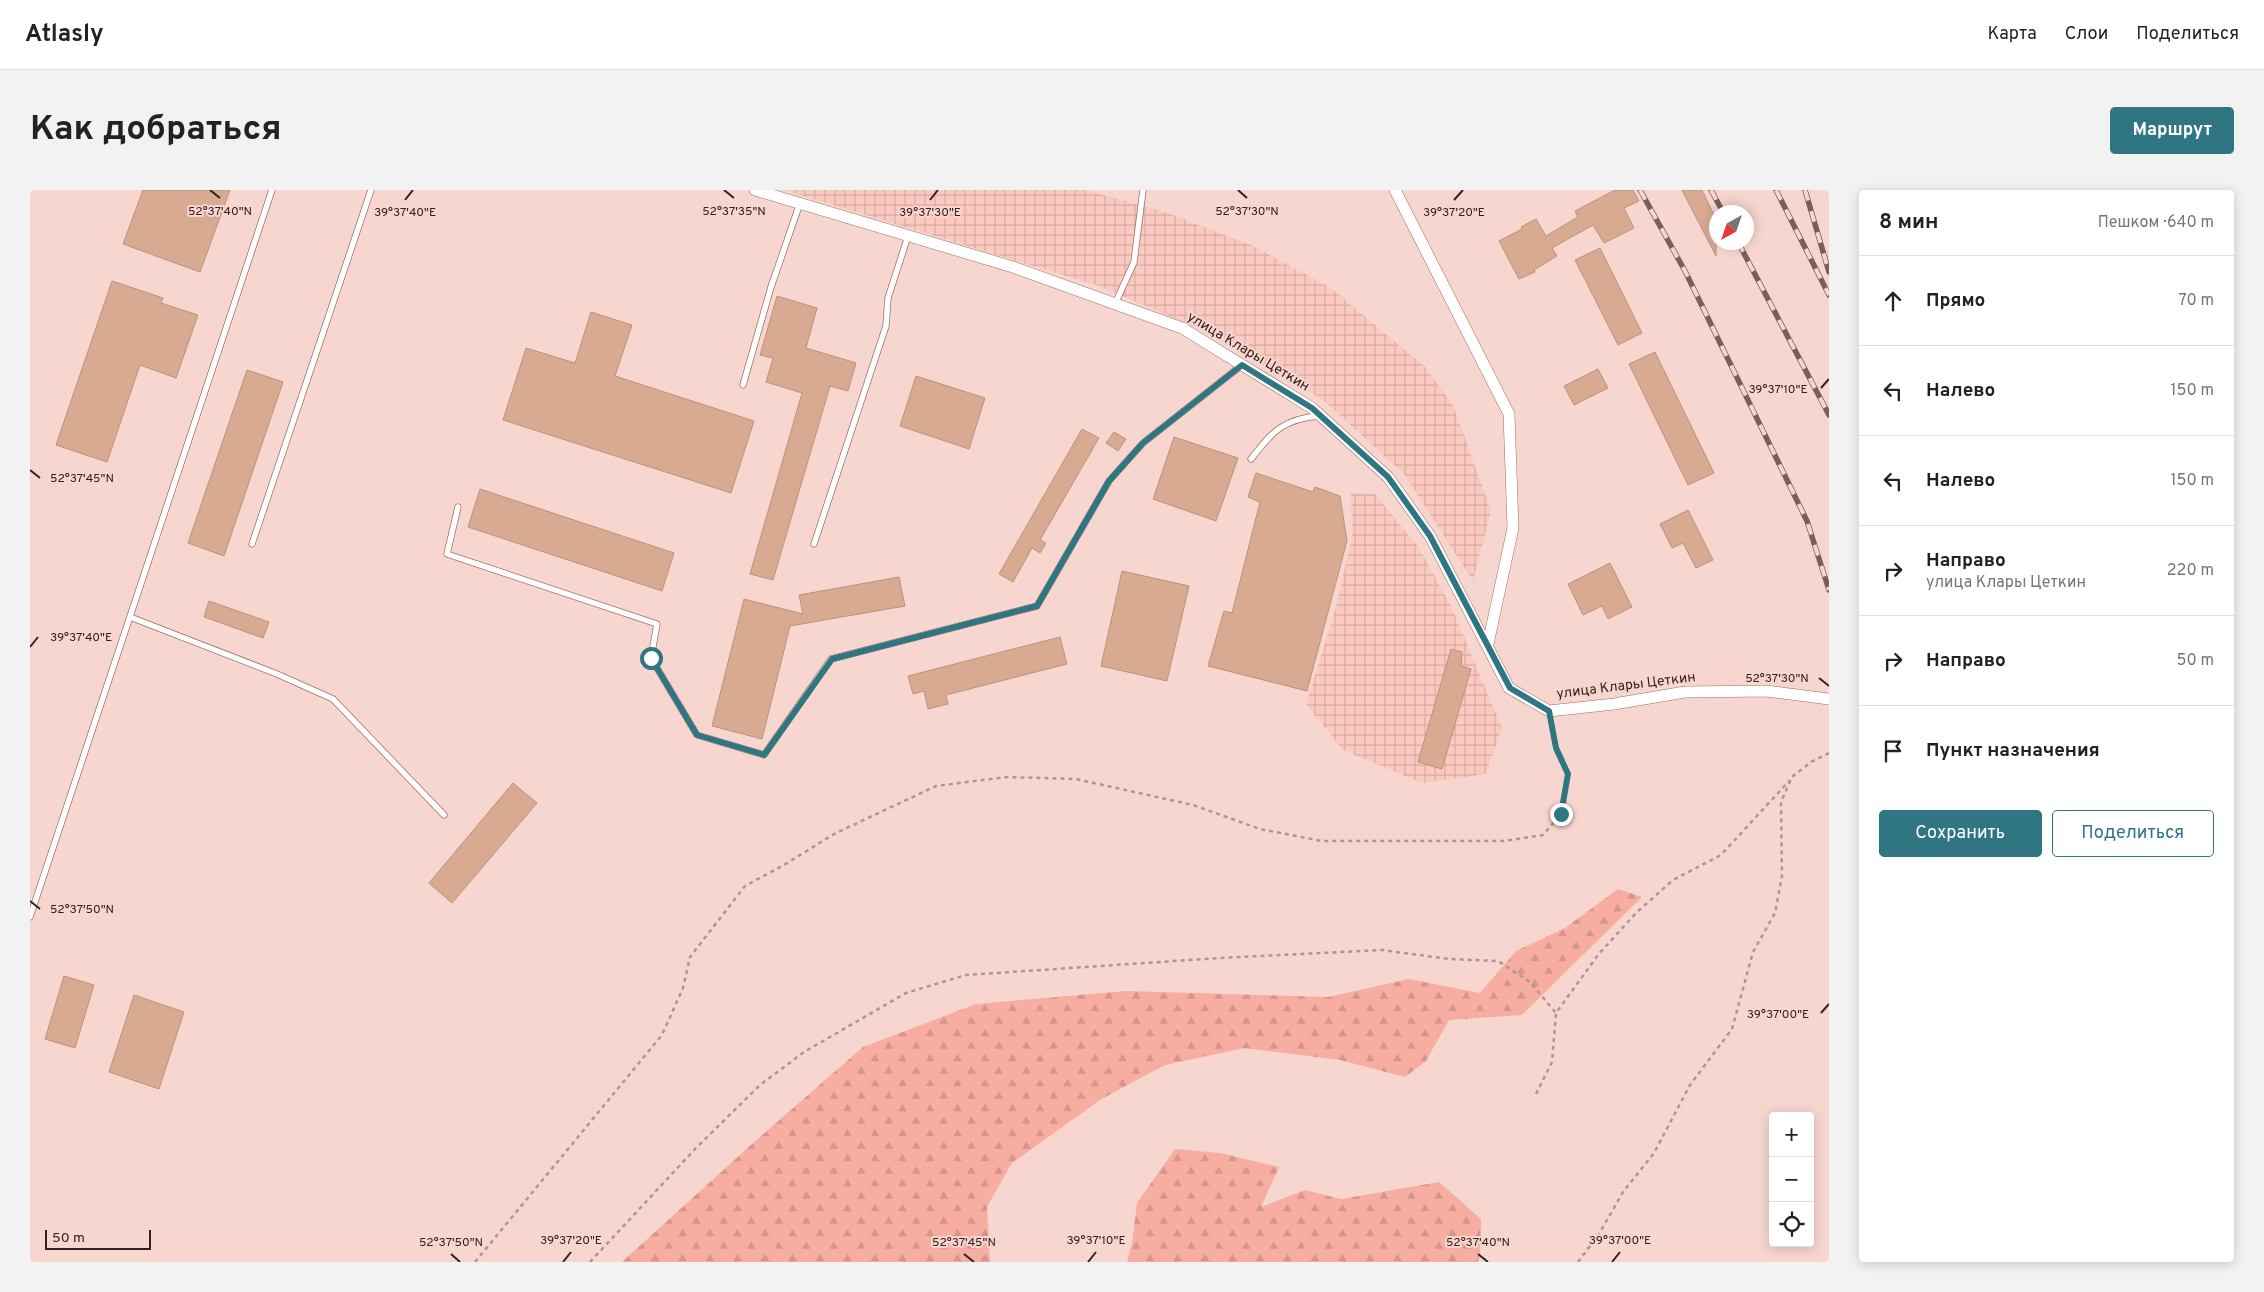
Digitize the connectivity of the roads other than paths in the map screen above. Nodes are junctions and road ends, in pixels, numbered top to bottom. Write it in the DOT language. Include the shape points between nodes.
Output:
graph roads {
  1 [pos="272,190"];
  2 [pos="371,190"];
  3 [pos="755,190"];
  4 [pos="1143,190"];
  5 [pos="1395,190"];
  6 [pos="800,204"];
  7 [pos="908,236"];
  8 [pos="1115,304"];
  9 [pos="1242,365"];
  10 [pos="743,385"];
  11 [pos="1319,416"];
  12 [pos="1251,459"];
  13 [pos="458,507"];
  14 [pos="252,544"];
  15 [pos="814,544"];
  16 [pos="130,617"];
  17 [pos="1488,644"];
  18 [pos="1829,699"];
  19 [pos="444,815"];
  20 [pos="30,917"];
  1 -- 16 [label="lane"];
  2 -- 14 [label="lane"];
  3 -- 6 [label="street, улица Клары Цеткин"];
  4 -- 8 [label="lane" via="1134,262"];
  5 -- 17 [label="street" via="1509,414 1513,528"];
  6 -- 7 [label="street, улица Клары Цеткин"];
  6 -- 10 [label="lane" via="771,287"];
  7 -- 8 [label="street, улица Клары Цеткин" via="1013,267"];
  7 -- 15 [label="lane" via="888,298 886,326"];
  8 -- 9 [label="street, улица Клары Цеткин" via="1182,328"];
  9 -- 11 [label="street, улица Клары Цеткин" via="1312,408"];
  9 -- 13 [label="lane" via="1143,443 1109,481 1037,606 832,659 764,755 697,735 651,658 657,624 447,554"];
  11 -- 12 [label="lane" via="1297,418 1270,435"];
  11 -- 17 [label="street, улица Клары Цеткин" via="1388,477 1430,536"];
  16 -- 19 [label="lane" via="333,699"];
  16 -- 20 [label="lane"];
  17 -- 18 [label="street, улица Клары Цеткин" via="1510,688 1549,711 1685,692 1766,691"];
}
